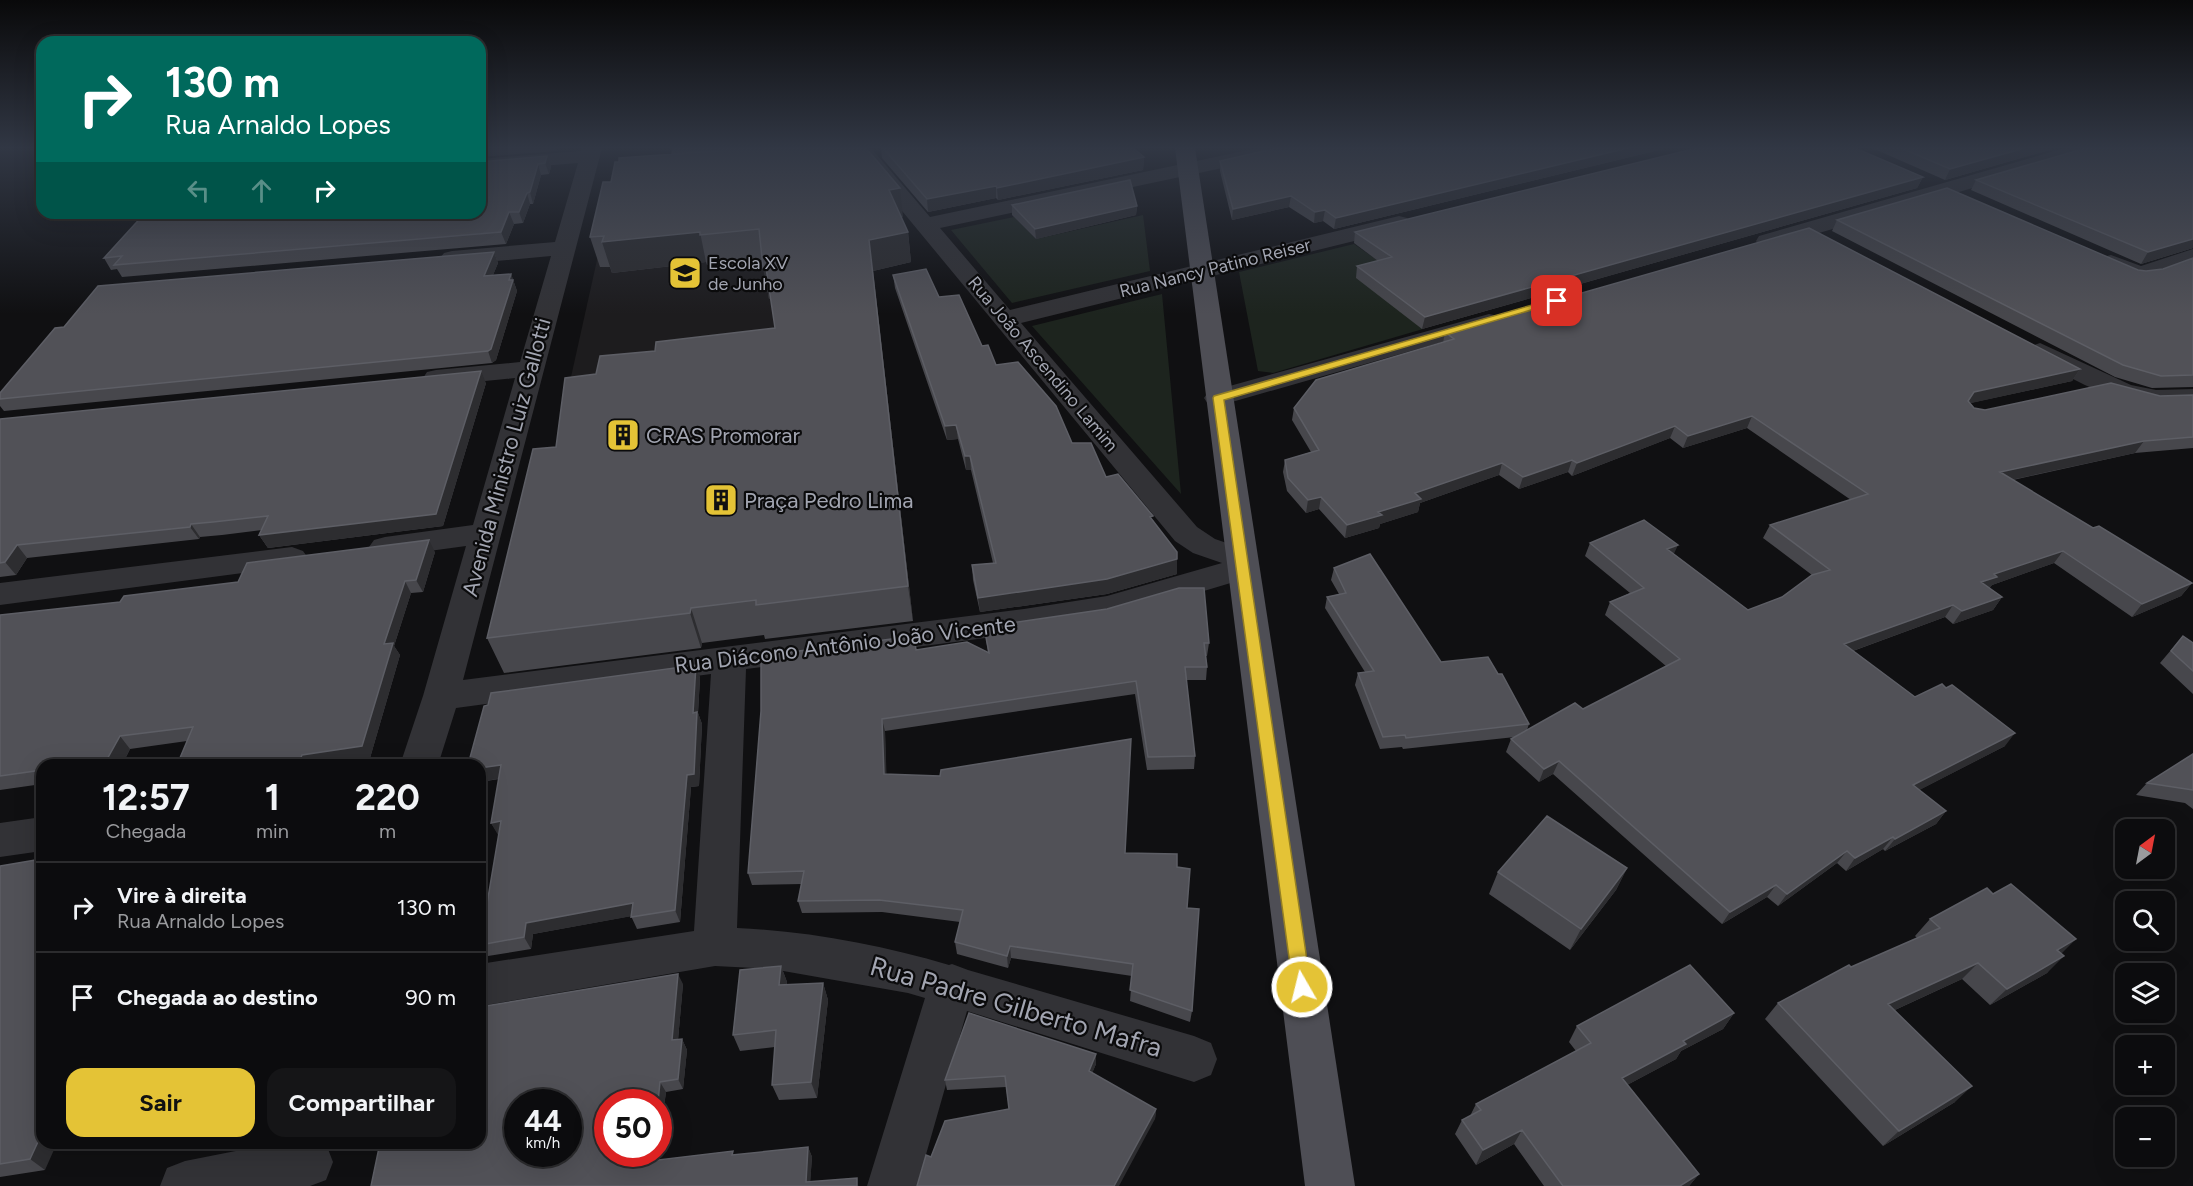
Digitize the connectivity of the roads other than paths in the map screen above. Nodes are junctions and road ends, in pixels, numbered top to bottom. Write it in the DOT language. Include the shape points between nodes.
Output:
graph roads {
  1 [pos="579,203"];
  2 [pos="908,203"];
  3 [pos="1012,203"];
  4 [pos="1193,203"];
  5 [pos="1897,203"];
  6 [pos="1416,219"];
  7 [pos="926,225"];
  8 [pos="1807,229"];
  9 [pos="1838,245"];
  10 [pos="1750,246"];
  11 [pos="564,248"];
  12 [pos="2096,256"];
  13 [pos="2193,256"];
  14 [pos="435,259"];
  15 [pos="1203,270"];
  16 [pos="1512,314"];
  17 [pos="1005,319"];
  18 [pos="2022,342"];
  19 [pos="530,369"];
  20 [pos="409,381"];
  21 [pos="2104,385"];
  22 [pos="2070,393"];
  23 [pos="2193,397"];
  24 [pos="1218,398"];
  25 [pos="484,534"];
  26 [pos="354,550"];
  27 [pos="318,555"];
  28 [pos="1242,564"];
  29 [pos="0,594"];
  30 [pos="729,658"];
  31 [pos="441,696"];
  32 [pos="421,759"];
  33 [pos="36,835"];
  34 [pos="0,840"];
  35 [pos="715,947"];
  36 [pos="486,984"];
  37 [pos="952,984"];
  38 [pos="1194,1059"];
  39 [pos="308,1164"];
  40 [pos="185,1186"];
  41 [pos="892,1186"];
  42 [pos="1330,1186"];
  1 -- 11 [label="street, Avenida Ministro Luiz Gallotti"];
  2 -- 7 [label="street, Rua João Ascendino Lamim"];
  3 -- 7 [label="street"];
  4 -- 15 [label="main road"];
  5 -- 8 [label="street"];
  6 -- 15 [label="street, Rua Nancy Patino Reiser"];
  7 -- 17 [label="street, Rua João Ascendino Lamim"];
  8 -- 9 [label="street"];
  8 -- 10 [label="street"];
  11 -- 14 [label="street"];
  11 -- 19 [label="street, Avenida Ministro Luiz Gallotti"];
  12 -- 13 [label="street" via="2140,274"];
  15 -- 17 [label="street, Rua Nancy Patino Reiser"];
  15 -- 24 [label="main road"];
  16 -- 24 [label="street"];
  17 -- 28 [label="street, Rua João Ascendino Lamim" via="1186,534"];
  18 -- 21 [label="street"];
  19 -- 20 [label="street"];
  19 -- 25 [label="street, Avenida Ministro Luiz Gallotti"];
  21 -- 22 [label="street"];
  21 -- 23 [label="street" via="2151,398"];
  24 -- 28 [label="main road"];
  25 -- 26 [label="street"];
  25 -- 31 [label="street, Avenida Ministro Luiz Gallotti"];
  27 -- 29 [label="street"];
  28 -- 30 [label="street, Rua Diácono Antônio João Vicente" via="1107,608"];
  28 -- 42 [label="main road"];
  30 -- 31 [label="street, Rua Diácono Antônio João Vicente"];
  30 -- 35 [label="street"];
  31 -- 32 [label="street, Avenida Ministro Luiz Gallotti"];
  33 -- 34 [label="street"];
  35 -- 36 [label="street, Rua Padre Gilberto Mafra"];
  35 -- 37 [label="street, Rua Padre Gilberto Mafra" via="816,955"];
  37 -- 38 [label="street, Rua Padre Gilberto Mafra"];
  37 -- 41 [label="street"];
  39 -- 40 [label="street"];
}
